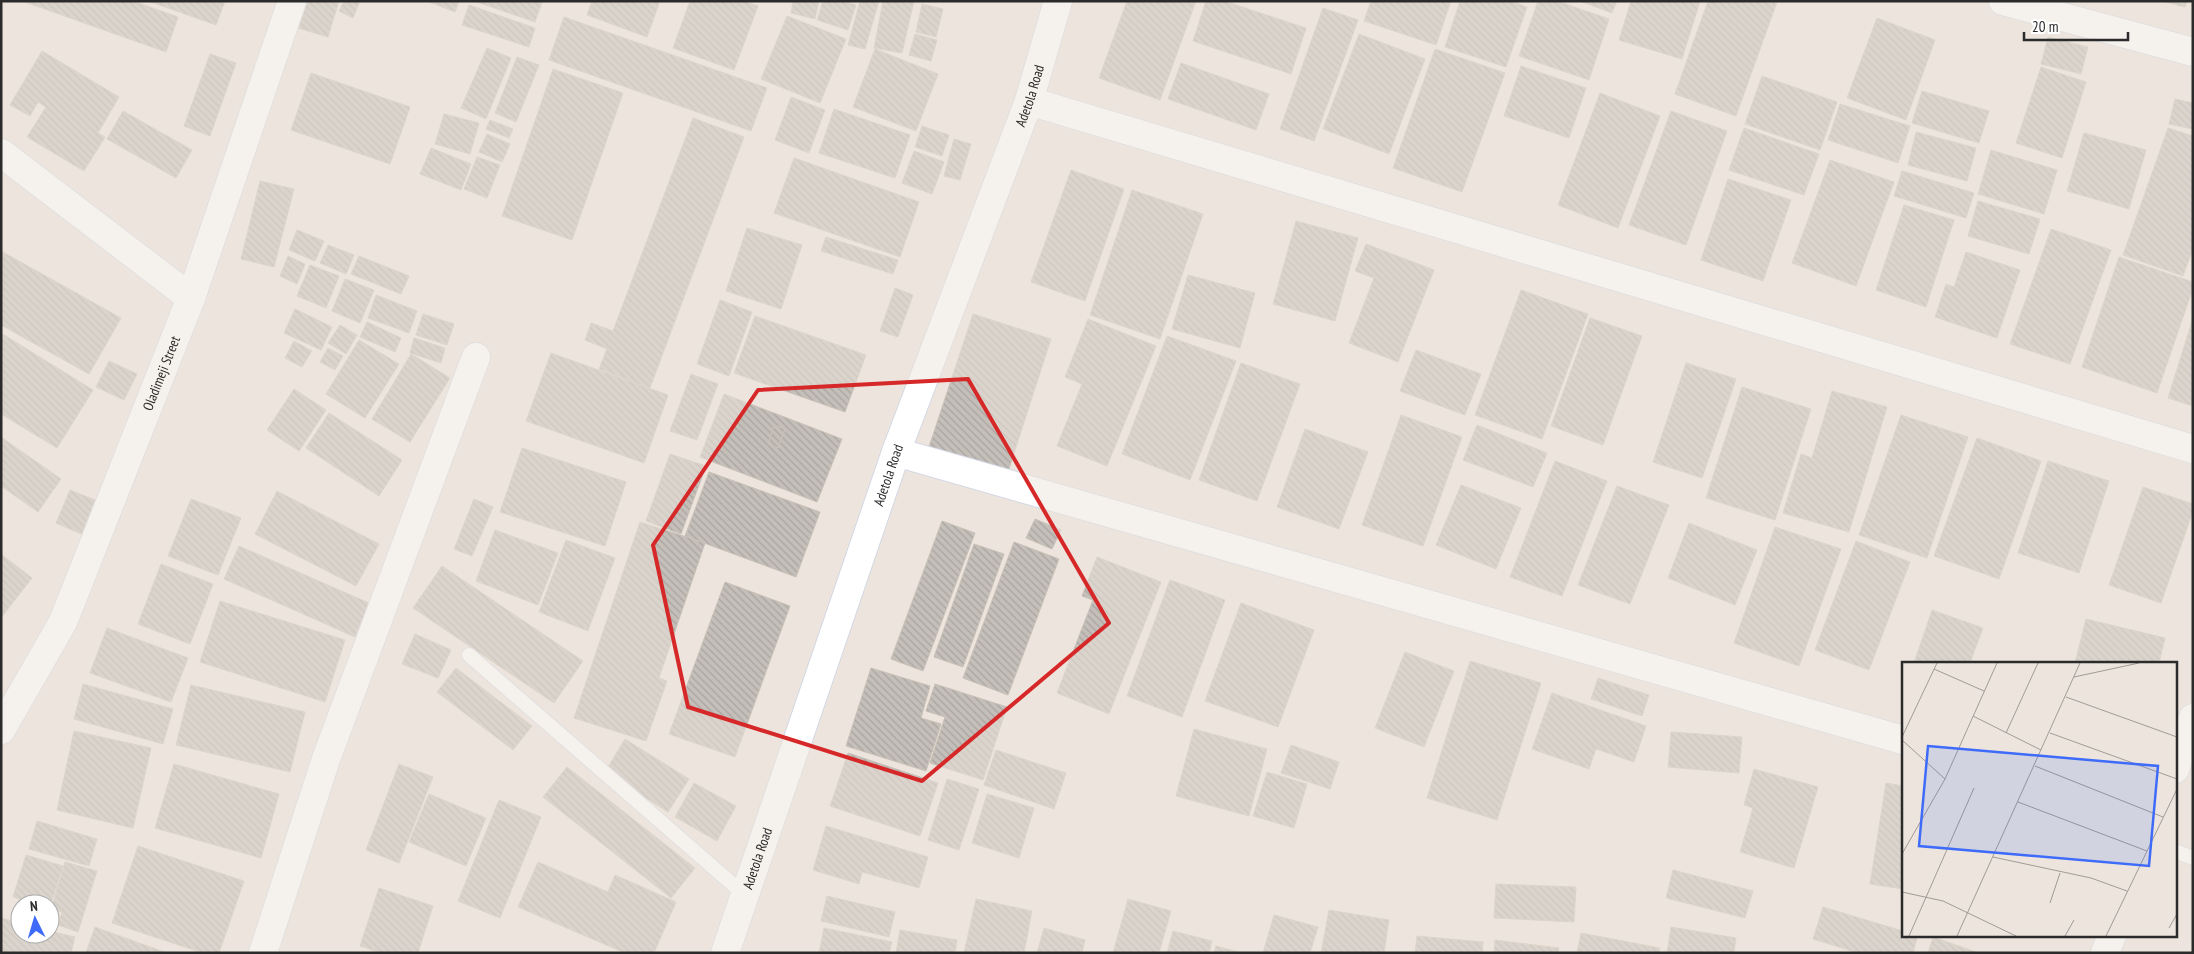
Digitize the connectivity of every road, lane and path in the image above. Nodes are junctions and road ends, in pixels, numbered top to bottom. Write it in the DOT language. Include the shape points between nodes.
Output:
graph roads {
  1 [pos="292,1"];
  2 [pos="1058,1"];
  3 [pos="2003,1"];
  4 [pos="2193,52"];
  5 [pos="1029,100"];
  6 [pos="1,153"];
  7 [pos="191,298"];
  8 [pos="476,357"];
  9 [pos="2193,449"];
  10 [pos="896,452"];
  11 [pos="469,655"];
  12 [pos="2193,718"];
  13 [pos="1,730"];
  14 [pos="1902,740"];
  15 [pos="2176,766"];
  16 [pos="2176,851"];
  17 [pos="2193,858"];
  18 [pos="745,895"];
  19 [pos="2112,936"];
  20 [pos="263,953"];
  21 [pos="725,953"];
  22 [pos="2106,953"];
  1 -- 7 [label="street, Oladimeji Street"];
  2 -- 5 [label="street, Adetola Road"];
  3 -- 4 [label="street"];
  5 -- 9 [label="street"];
  5 -- 10 [label="street, Adetola Road"];
  6 -- 7 [label="street"];
  7 -- 13 [label="street, Oladimeji Street" via="63,622"];
  8 -- 20 [label="street" via="326,760"];
  10 -- 14 [label="street"];
  10 -- 18 [label="street, Adetola Road"];
  11 -- 18 [label="lane"];
  12 -- 15 [label="street"];
  16 -- 17 [label="lane"];
  18 -- 21 [label="street, Adetola Road"];
  19 -- 22 [label="street"];
}
